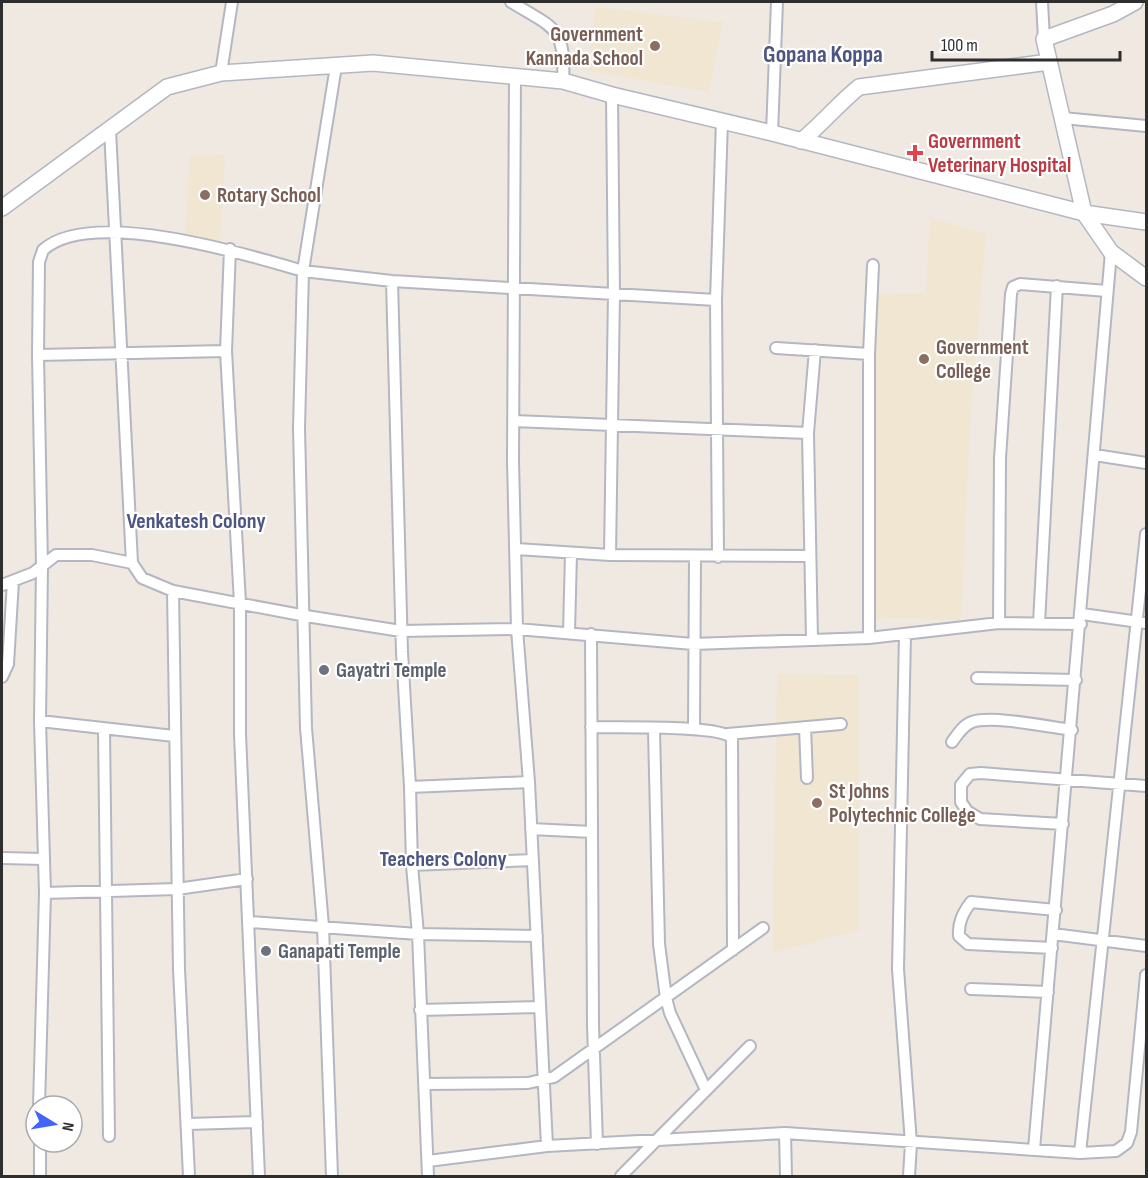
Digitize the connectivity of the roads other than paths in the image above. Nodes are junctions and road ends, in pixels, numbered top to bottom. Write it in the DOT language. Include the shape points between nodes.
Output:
graph roads {
  1 [pos="232,2"];
  2 [pos="511,2"];
  3 [pos="777,2"];
  4 [pos="1042,2"];
  5 [pos="1135,2"];
  6 [pos="1044,39"];
  7 [pos="1049,62"];
  8 [pos="336,66"];
  9 [pos="221,73"];
  10 [pos="515,76"];
  11 [pos="563,81"];
  12 [pos="612,95"];
  13 [pos="1064,118"];
  14 [pos="722,121"];
  15 [pos="1146,126"];
  16 [pos="110,130"];
  17 [pos="772,133"];
  18 [pos="801,141"];
  19 [pos="2,208"];
  20 [pos="1084,213"];
  21 [pos="1146,222"];
  22 [pos="116,232"];
  23 [pos="230,249"];
  24 [pos="1111,252"];
  25 [pos="873,265"];
  26 [pos="303,271"];
  27 [pos="1146,278"];
  28 [pos="392,280"];
  29 [pos="1058,286"];
  30 [pos="514,288"];
  31 [pos="1107,291"];
  32 [pos="614,294"];
  33 [pos="716,300"];
  34 [pos="776,348"];
  35 [pos="814,350"];
  36 [pos="226,351"];
  37 [pos="123,353"];
  38 [pos="869,354"];
  39 [pos="38,355"];
  40 [pos="514,421"];
  41 [pos="612,425"];
  42 [pos="717,429"];
  43 [pos="808,433"];
  44 [pos="1095,455"];
  45 [pos="1146,463"];
  46 [pos="1146,534"];
  47 [pos="516,549"];
  48 [pos="571,552"];
  49 [pos="610,555"];
  50 [pos="695,556"];
  51 [pos="809,556"];
  52 [pos="718,557"];
  53 [pos="132,563"];
  54 [pos="42,566"];
  55 [pos="13,581"];
  56 [pos="2,585"];
  57 [pos="173,591"];
  58 [pos="240,603"];
  59 [pos="306,616"];
  60 [pos="1081,619"];
  61 [pos="1141,622"];
  62 [pos="999,623"];
  63 [pos="1039,623"];
  64 [pos="517,629"];
  65 [pos="401,631"];
  66 [pos="569,632"];
  67 [pos="591,634"];
  68 [pos="905,635"];
  69 [pos="868,638"];
  70 [pos="812,640"];
  71 [pos="693,644"];
  72 [pos="2,677"];
  73 [pos="977,678"];
  74 [pos="1076,680"];
  75 [pos="40,721"];
  76 [pos="842,724"];
  77 [pos="591,727"];
  78 [pos="805,727"];
  79 [pos="694,728"];
  80 [pos="104,730"];
  81 [pos="654,730"];
  82 [pos="1072,730"];
  83 [pos="728,734"];
  84 [pos="174,736"];
  85 [pos="952,742"];
  86 [pos="807,778"];
  87 [pos="1067,779"];
  88 [pos="529,782"];
  89 [pos="1118,782"];
  90 [pos="1146,786"];
  91 [pos="410,787"];
  92 [pos="1063,824"];
  93 [pos="531,829"];
  94 [pos="592,832"];
  95 [pos="2,858"];
  96 [pos="43,859"];
  97 [pos="533,860"];
  98 [pos="412,865"];
  99 [pos="247,879"];
  100 [pos="177,889"];
  101 [pos="45,893"];
  102 [pos="107,893"];
  103 [pos="1056,910"];
  104 [pos="249,922"];
  105 [pos="323,926"];
  106 [pos="763,928"];
  107 [pos="418,934"];
  108 [pos="1053,934"];
  109 [pos="537,936"];
  110 [pos="1103,941"];
  111 [pos="1146,946"];
  112 [pos="1052,948"];
  113 [pos="733,950"];
  114 [pos="1146,975"];
  115 [pos="971,989"];
  116 [pos="1048,992"];
  117 [pos="666,998"];
  118 [pos="540,1007"];
  119 [pos="420,1010"];
  120 [pos="750,1046"];
  121 [pos="594,1047"];
  122 [pos="543,1081"];
  123 [pos="425,1084"];
  124 [pos="706,1090"];
  125 [pos="39,1094"];
  126 [pos="257,1122"];
  127 [pos="187,1124"];
  128 [pos="785,1133"];
  129 [pos="109,1136"];
  130 [pos="659,1138"];
  131 [pos="911,1143"];
  132 [pos="597,1144"];
  133 [pos="547,1146"];
  134 [pos="1034,1149"];
  135 [pos="1080,1153"];
  136 [pos="40,1154"];
  137 [pos="428,1161"];
  138 [pos="40,1176"];
  139 [pos="189,1176"];
  140 [pos="259,1176"];
  141 [pos="332,1176"];
  142 [pos="428,1176"];
  143 [pos="621,1176"];
  144 [pos="786,1176"];
  145 [pos="909,1176"];
  1 -- 9 [label="street"];
  2 -- 11 [label="street" via="551,25 559,36"];
  3 -- 17 [label="street"];
  4 -- 6 [label="street"];
  5 -- 6 [label="main road"];
  6 -- 7 [label="main road"];
  7 -- 13 [label="main road"];
  7 -- 18 [label="main road" via="860,87"];
  8 -- 9 [label="main road"];
  8 -- 10 [label="main road" via="373,63"];
  8 -- 26 [label="street"];
  9 -- 16 [label="main road" via="167,87"];
  10 -- 11 [label="main road"];
  10 -- 30 [label="street"];
  11 -- 12 [label="main road"];
  12 -- 14 [label="main road"];
  12 -- 32 [label="street"];
  13 -- 15 [label="street"];
  13 -- 20 [label="main road"];
  14 -- 17 [label="main road"];
  14 -- 33 [label="street"];
  16 -- 19 [label="main road"];
  16 -- 22 [label="street"];
  17 -- 18 [label="main road"];
  18 -- 20 [label="main road"];
  20 -- 21 [label="main road"];
  20 -- 24 [label="main road"];
  22 -- 23 [label="street"];
  22 -- 37 [label="street"];
  22 -- 39 [label="street" via="104,230 63,237 43,250 39,262"];
  23 -- 26 [label="street"];
  23 -- 36 [label="street"];
  24 -- 27 [label="main road"];
  24 -- 31 [label="street"];
  25 -- 38 [label="street"];
  26 -- 28 [label="street"];
  26 -- 59 [label="street" via="299,428"];
  28 -- 30 [label="street"];
  28 -- 65 [label="street"];
  29 -- 31 [label="street"];
  29 -- 62 [label="street" via="1020,284 1013,287 1011,294 1000,458"];
  29 -- 63 [label="street"];
  30 -- 32 [label="street"];
  30 -- 40 [label="street"];
  31 -- 44 [label="street"];
  32 -- 33 [label="street"];
  32 -- 41 [label="street"];
  33 -- 42 [label="street"];
  34 -- 35 [label="street"];
  35 -- 38 [label="street"];
  35 -- 43 [label="street"];
  36 -- 37 [label="street"];
  36 -- 58 [label="street"];
  37 -- 39 [label="street"];
  37 -- 53 [label="street"];
  38 -- 69 [label="street"];
  39 -- 54 [label="street"];
  40 -- 41 [label="street"];
  40 -- 47 [label="street"];
  41 -- 42 [label="street"];
  41 -- 49 [label="street"];
  42 -- 43 [label="street"];
  42 -- 52 [label="street"];
  43 -- 51 [label="street"];
  44 -- 45 [label="street"];
  44 -- 60 [label="street"];
  46 -- 61 [label="street"];
  47 -- 48 [label="street"];
  47 -- 64 [label="street"];
  48 -- 49 [label="street"];
  48 -- 66 [label="street"];
  49 -- 50 [label="street"];
  50 -- 52 [label="street"];
  50 -- 71 [label="street"];
  51 -- 52 [label="street"];
  51 -- 70 [label="street"];
  53 -- 54 [label="street" via="67,553 56,555"];
  53 -- 57 [label="street" via="141,578"];
  54 -- 55 [label="street"];
  54 -- 75 [label="street"];
  55 -- 56 [label="street"];
  55 -- 72 [label="street" via="8,664"];
  57 -- 58 [label="street"];
  57 -- 84 [label="street"];
  58 -- 59 [label="street"];
  58 -- 99 [label="street" via="240,734"];
  59 -- 65 [label="street"];
  59 -- 105 [label="street" via="306,728"];
  60 -- 61 [label="street"];
  60 -- 63 [label="street"];
  60 -- 74 [label="street"];
  61 -- 89 [label="street"];
  62 -- 63 [label="street"];
  62 -- 68 [label="street"];
  64 -- 65 [label="street"];
  64 -- 66 [label="street"];
  64 -- 88 [label="street"];
  65 -- 91 [label="street"];
  66 -- 67 [label="street"];
  67 -- 71 [label="street"];
  67 -- 77 [label="street"];
  68 -- 69 [label="street"];
  68 -- 131 [label="street" via="898,969"];
  69 -- 70 [label="street"];
  70 -- 71 [label="street"];
  71 -- 79 [label="street"];
  73 -- 74 [label="street"];
  74 -- 82 [label="street"];
  75 -- 80 [label="street"];
  75 -- 96 [label="street"];
  76 -- 78 [label="street"];
  77 -- 81 [label="street"];
  77 -- 94 [label="street"];
  78 -- 83 [label="street"];
  78 -- 86 [label="street"];
  79 -- 81 [label="street"];
  79 -- 83 [label="street"];
  80 -- 84 [label="street"];
  80 -- 102 [label="street"];
  81 -- 117 [label="street" via="659,944"];
  82 -- 85 [label="street" via="973,721"];
  82 -- 87 [label="street"];
  83 -- 113 [label="street" via="734,755"];
  84 -- 100 [label="street"];
  87 -- 89 [label="street"];
  87 -- 92 [label="street"];
  87 -- 92 [label="street" via="970,774 960,793 967,811 980,819"];
  88 -- 91 [label="street"];
  88 -- 93 [label="street"];
  89 -- 90 [label="street"];
  89 -- 110 [label="street"];
  91 -- 98 [label="street"];
  92 -- 103 [label="street"];
  93 -- 94 [label="street"];
  93 -- 97 [label="street"];
  94 -- 121 [label="street"];
  95 -- 96 [label="street"];
  96 -- 101 [label="street"];
  97 -- 98 [label="street"];
  97 -- 109 [label="street"];
  98 -- 107 [label="street"];
  99 -- 100 [label="street"];
  99 -- 104 [label="street"];
  100 -- 102 [label="street"];
  100 -- 127 [label="street"];
  101 -- 102 [label="street"];
  101 -- 125 [label="street"];
  102 -- 129 [label="street"];
  103 -- 108 [label="street"];
  103 -- 112 [label="street" via="971,902 958,928 959,936 968,944"];
  104 -- 105 [label="street"];
  104 -- 126 [label="street"];
  105 -- 107 [label="street"];
  105 -- 141 [label="street"];
  106 -- 113 [label="street"];
  107 -- 109 [label="street"];
  107 -- 119 [label="street"];
  108 -- 110 [label="street"];
  108 -- 112 [label="street"];
  109 -- 118 [label="street"];
  110 -- 111 [label="street"];
  110 -- 135 [label="street"];
  112 -- 116 [label="street"];
  113 -- 117 [label="street"];
  114 -- 135 [label="street" via="1128,1143 1116,1151"];
  115 -- 116 [label="street"];
  116 -- 134 [label="street"];
  117 -- 121 [label="street"];
  117 -- 124 [label="street"];
  118 -- 119 [label="street"];
  118 -- 122 [label="street"];
  119 -- 123 [label="street"];
  120 -- 124 [label="street"];
  121 -- 122 [label="street"];
  121 -- 132 [label="street"];
  122 -- 123 [label="street"];
  122 -- 133 [label="street"];
  123 -- 137 [label="street"];
  124 -- 130 [label="street"];
  126 -- 127 [label="street"];
  126 -- 140 [label="street"];
  127 -- 139 [label="street"];
  128 -- 130 [label="street"];
  128 -- 131 [label="street"];
  128 -- 144 [label="street"];
  130 -- 132 [label="street"];
  130 -- 143 [label="street"];
  131 -- 134 [label="street"];
  131 -- 145 [label="street"];
  132 -- 133 [label="street"];
  133 -- 137 [label="street"];
  134 -- 135 [label="street"];
  136 -- 138 [label="street"];
  137 -- 142 [label="street"];
}
